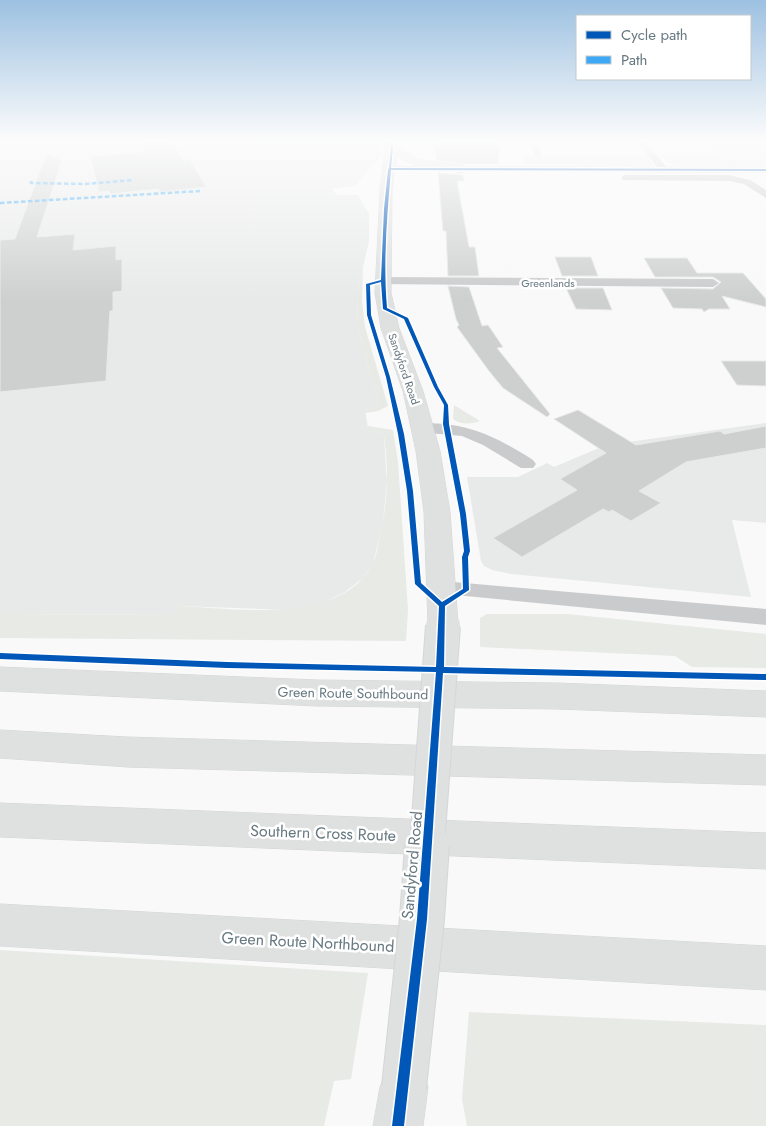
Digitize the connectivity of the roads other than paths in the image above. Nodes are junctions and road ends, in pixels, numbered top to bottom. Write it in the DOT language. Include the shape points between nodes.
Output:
graph roads {
  1 [pos="386,195"];
  2 [pos="382,281"];
  3 [pos="713,282"];
  4 [pos="422,428"];
  5 [pos="527,464"];
  6 [pos="442,606"];
  7 [pos="766,617"];
  8 [pos="0,679"];
  9 [pos="766,704"];
  10 [pos="0,744"];
  11 [pos="766,770"];
  12 [pos="0,820"];
  13 [pos="763,851"];
  14 [pos="0,925"];
  15 [pos="766,968"];
  16 [pos="401,1107"];
  1 -- 2 [label="main road, Sandyford Road"];
  2 -- 3 [label="street, Greenlands"];
  2 -- 4 [label="main road, Sandyford Road" via="390,328 406,368"];
  4 -- 5 [label="street" via="455,428 476,433"];
  4 -- 6 [label="main road, Sandyford Road" via="437,512"];
  6 -- 7 [label="street"];
  6 -- 16 [label="main road, Sandyford Road, bridge" via="422,919"];
  8 -- 9 [label="main road, Green Route Southbound" via="317,693 547,696"];
  10 -- 11 [label="main road" via="127,752"];
  12 -- 13 [label="main road, Southern Cross Route"];
  14 -- 15 [label="main road, Green Route Northbound"];
}
